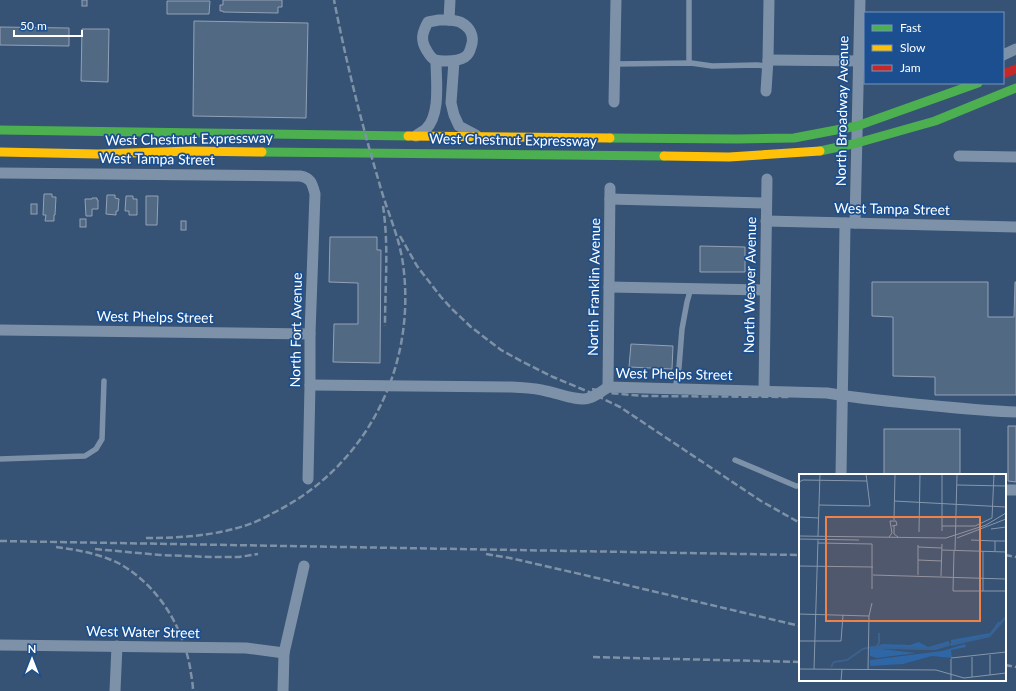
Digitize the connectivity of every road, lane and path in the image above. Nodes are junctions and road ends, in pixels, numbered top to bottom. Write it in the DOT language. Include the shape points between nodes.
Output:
graph roads {
  1 [pos="450,0"];
  2 [pos="616,0"];
  3 [pos="689,0"];
  4 [pos="769,0"];
  5 [pos="860,0"];
  6 [pos="449,20"];
  7 [pos="1016,49"];
  8 [pos="1004,55"];
  9 [pos="436,61"];
  10 [pos="454,61"];
  11 [pos="862,61"];
  12 [pos="689,63"];
  13 [pos="768,63"];
  14 [pos="615,64"];
  15 [pos="1016,69"];
  16 [pos="1004,74"];
  17 [pos="975,84"];
  18 [pos="1016,88"];
  19 [pos="766,91"];
  20 [pos="614,102"];
  21 [pos="857,126"];
  22 [pos="0,130"];
  23 [pos="415,136"];
  24 [pos="478,136"];
  25 [pos="857,143"];
  26 [pos="0,152"];
  27 [pos="959,156"];
  28 [pos="1016,157"];
  29 [pos="0,173"];
  30 [pos="767,179"];
  31 [pos="312,183"];
  32 [pos="766,203"];
  33 [pos="766,221"];
  34 [pos="850,223"];
  35 [pos="1016,227"];
  36 [pos="609,287"];
  37 [pos="691,288"];
  38 [pos="765,290"];
  39 [pos="0,330"];
  40 [pos="310,334"];
  41 [pos="104,381"];
  42 [pos="310,385"];
  43 [pos="608,387"];
  44 [pos="675,389"];
  45 [pos="764,390"];
  46 [pos="843,396"];
  47 [pos="1016,412"];
  48 [pos="0,459"];
  49 [pos="736,460"];
  50 [pos="841,474"];
  51 [pos="308,479"];
  52 [pos="799,486"];
  53 [pos="304,566"];
  54 [pos="0,645"];
  55 [pos="116,646"];
  56 [pos="284,652"];
  57 [pos="115,691"];
  58 [pos="284,691"];
  1 -- 6 [label="street"];
  2 -- 14 [label="street"];
  3 -- 12 [label="lane"];
  4 -- 13 [label="street"];
  5 -- 11 [label="street, North Broadway Avenue"];
  6 -- 9 [label="street" via="428,22 424,29 422,38 425,48"];
  6 -- 10 [label="street" via="467,27 472,35 469,52 464,58"];
  7 -- 8 [label="street"];
  9 -- 10 [label="street"];
  9 -- 23 [label="street" via="435,115 427,128"];
  10 -- 24 [label="street" via="451,103 454,115 459,126"];
  11 -- 13 [label="street"];
  11 -- 21 [label="street, North Broadway Avenue"];
  12 -- 13 [label="lane" via="712,66"];
  12 -- 14 [label="lane"];
  13 -- 19 [label="street"];
  14 -- 20 [label="street"];
  15 -- 16 [label="main road"];
  17 -- 21 [label="main road, West Chestnut Expressway"];
  18 -- 25 [label="main road, West Chestnut Expressway" via="935,121"];
  21 -- 24 [label="main road, West Chestnut Expressway" via="794,138"];
  21 -- 25 [label="street, North Broadway Avenue"];
  22 -- 23 [label="main road, West Chestnut Expressway"];
  23 -- 24 [label="main road, West Chestnut Expressway"];
  25 -- 26 [label="main road, West Chestnut Expressway" via="817,152 729,156 192,151 98,154"];
  25 -- 34 [label="street, North Broadway Avenue"];
  27 -- 28 [label="street"];
  29 -- 31 [label="street, West Tampa Street" via="300,176 307,177"];
  30 -- 32 [label="street, North Weaver Avenue"];
  31 -- 40 [label="street, North Fort Avenue" via="315,194"];
  32 -- 33 [label="street, North Weaver Avenue"];
  32 -- 36 [label="street, North Franklin Avenue" via="610,193"];
  33 -- 34 [label="street, West Tampa Street"];
  33 -- 38 [label="street, North Weaver Avenue"];
  34 -- 35 [label="street, West Tampa Street"];
  34 -- 46 [label="street, North Broadway Avenue"];
  36 -- 37 [label="street"];
  36 -- 43 [label="street, North Franklin Avenue"];
  37 -- 38 [label="street"];
  37 -- 44 [label="lane" via="682,329"];
  38 -- 45 [label="street, North Weaver Avenue"];
  39 -- 40 [label="street, West Phelps Street"];
  40 -- 42 [label="street, North Fort Avenue"];
  41 -- 48 [label="lane" via="102,439 96,449 85,456"];
  42 -- 43 [label="street, West Phelps Street" via="512,387 584,399"];
  42 -- 51 [label="street, North Fort Avenue"];
  43 -- 44 [label="street, West Phelps Street"];
  44 -- 45 [label="street, West Phelps Street"];
  45 -- 46 [label="street, West Phelps Street" via="827,392"];
  46 -- 47 [label="street, West Phelps Street"];
  46 -- 50 [label="street"];
  49 -- 52 [label="lane"];
  53 -- 56 [label="street"];
  54 -- 55 [label="street, West Water Street"];
  55 -- 56 [label="street, West Water Street" via="246,648"];
  55 -- 57 [label="street"];
  56 -- 58 [label="street"];
}
